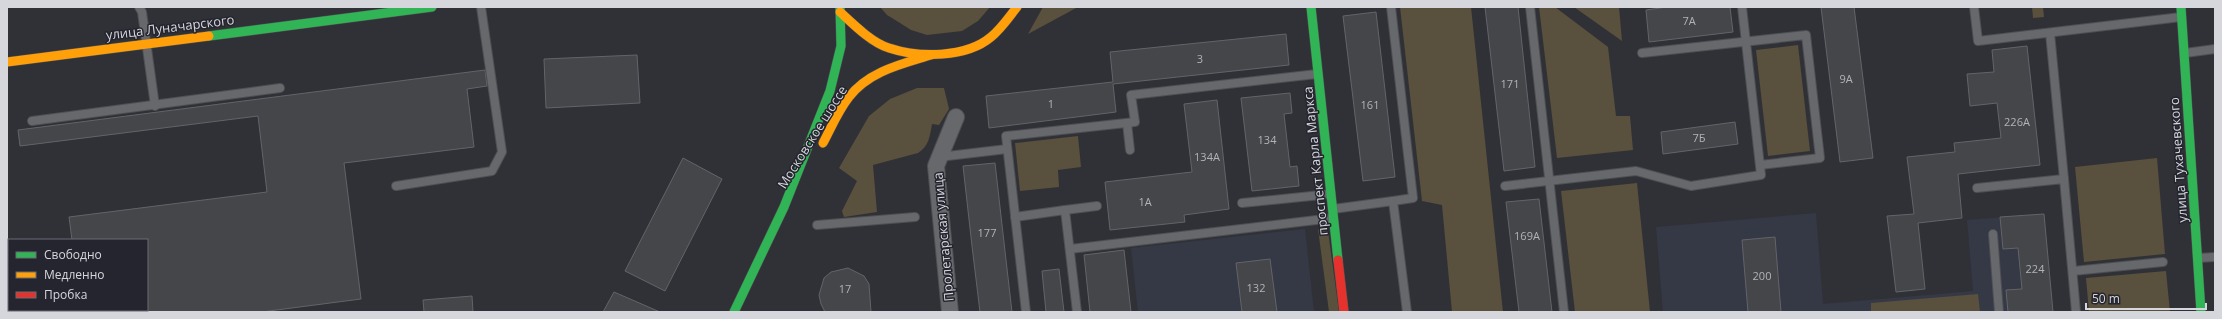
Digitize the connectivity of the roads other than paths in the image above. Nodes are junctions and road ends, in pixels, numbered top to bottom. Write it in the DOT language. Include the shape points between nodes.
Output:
graph roads {
  1 [pos="139,7"];
  2 [pos="432,7"];
  3 [pos="482,7"];
  4 [pos="1017,7"];
  5 [pos="1311,7"];
  6 [pos="1390,7"];
  7 [pos="1530,7"];
  8 [pos="1742,7"];
  9 [pos="1974,7"];
  10 [pos="2181,7"];
  11 [pos="838,10"];
  12 [pos="2182,17"];
  13 [pos="2050,33"];
  14 [pos="1746,42"];
  15 [pos="145,44"];
  16 [pos="2215,49"];
  17 [pos="1642,53"];
  18 [pos="2184,53"];
  19 [pos="930,55"];
  20 [pos="7,62"];
  21 [pos="1318,74"];
  22 [pos="280,88"];
  23 [pos="156,106"];
  24 [pos="956,117"];
  25 [pos="32,121"];
  26 [pos="1127,123"];
  27 [pos="1007,150"];
  28 [pos="1130,150"];
  29 [pos="939,157"];
  30 [pos="1760,165"];
  31 [pos="2064,179"];
  32 [pos="1550,182"];
  33 [pos="396,186"];
  34 [pos="1505,186"];
  35 [pos="1977,188"];
  36 [pos="1332,194"];
  37 [pos="1393,201"];
  38 [pos="1242,203"];
  39 [pos="1097,206"];
  40 [pos="784,207"];
  41 [pos="1065,210"];
  42 [pos="1333,213"];
  43 [pos="915,217"];
  44 [pos="1015,217"];
  45 [pos="818,225"];
  46 [pos="1993,234"];
  47 [pos="1070,249"];
  48 [pos="2215,257"];
  49 [pos="2198,258"];
  50 [pos="2163,262"];
  51 [pos="2073,271"];
  52 [pos="734,312"];
  53 [pos="950,312"];
  54 [pos="1026,312"];
  55 [pos="1077,312"];
  56 [pos="1344,312"];
  57 [pos="1407,312"];
  58 [pos="1564,312"];
  59 [pos="1999,312"];
  60 [pos="2076,312"];
  61 [pos="2201,312"];
  1 -- 15 [label="lane" via="142,12"];
  2 -- 15 [label="main road, улица Луначарского"];
  3 -- 33 [label="lane" via="502,152 492,171"];
  4 -- 19 [label="main road, Московское шоссе" via="992,37 979,45 965,52"];
  5 -- 21 [label="main road, проспект Карла Маркса"];
  6 -- 37 [label="lane" via="1413,198"];
  7 -- 32 [label="lane"];
  8 -- 14 [label="lane"];
  9 -- 13 [label="lane" via="1978,41"];
  10 -- 12 [label="main road, улица Тухачевского"];
  11 -- 19 [label="main road, Московское шоссе" via="888,48"];
  11 -- 40 [label="main road, Московское шоссе" via="841,46 830,91"];
  12 -- 13 [label="lane"];
  12 -- 18 [label="main road, улица Тухачевского"];
  13 -- 31 [label="lane"];
  14 -- 17 [label="lane"];
  14 -- 30 [label="lane"];
  14 -- 30 [label="lane" via="1806,35 1807,42 1820,158"];
  15 -- 20 [label="main road, улица Луначарского"];
  15 -- 23 [label="lane"];
  16 -- 18 [label="lane"];
  18 -- 49 [label="main road, улица Тухачевского"];
  19 -- 40 [label="main road, Московское шоссе" via="884,70 852,93"];
  21 -- 26 [label="lane" via="1131,95 1135,122"];
  21 -- 36 [label="main road, проспект Карла Маркса"];
  22 -- 23 [label="lane"];
  23 -- 25 [label="lane"];
  24 -- 29 [label="street, Пролетарская улица"];
  26 -- 27 [label="lane" via="1006,136"];
  26 -- 28 [label="lane"];
  27 -- 29 [label="lane"];
  27 -- 44 [label="lane"];
  29 -- 53 [label="street, Пролетарская улица" via="936,166"];
  30 -- 32 [label="lane" via="1761,175 1691,186 1636,171"];
  31 -- 35 [label="lane"];
  31 -- 51 [label="lane"];
  32 -- 34 [label="lane"];
  32 -- 58 [label="lane"];
  36 -- 38 [label="lane"];
  36 -- 42 [label="main road, проспект Карла Маркса"];
  37 -- 42 [label="lane"];
  37 -- 57 [label="lane"];
  39 -- 41 [label="lane"];
  40 -- 52 [label="main road, Московское шоссе"];
  41 -- 44 [label="lane"];
  41 -- 47 [label="lane"];
  42 -- 47 [label="lane"];
  42 -- 56 [label="main road, проспект Карла Маркса"];
  43 -- 45 [label="lane"];
  44 -- 54 [label="lane"];
  46 -- 59 [label="lane"];
  47 -- 55 [label="lane"];
  48 -- 49 [label="lane"];
  49 -- 61 [label="main road, улица Тухачевского"];
  50 -- 51 [label="lane"];
  51 -- 60 [label="lane"];
}
